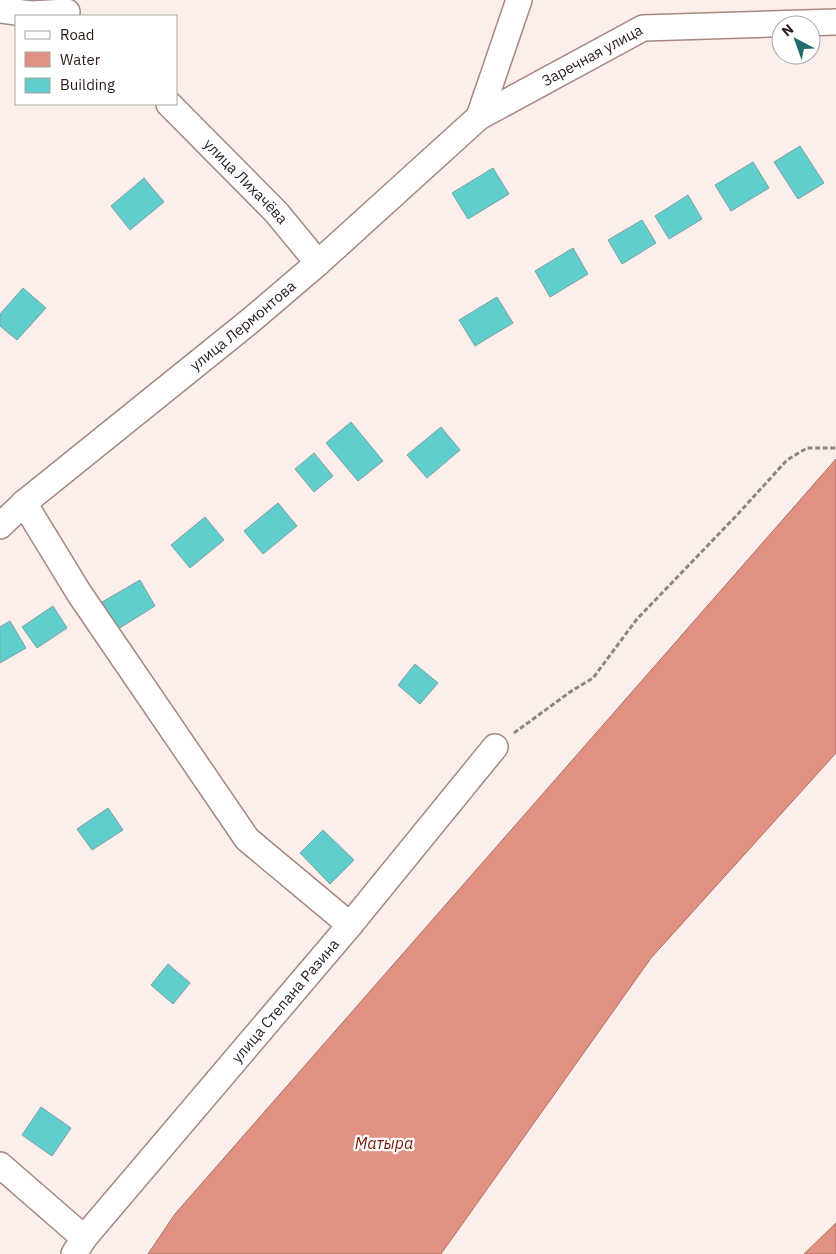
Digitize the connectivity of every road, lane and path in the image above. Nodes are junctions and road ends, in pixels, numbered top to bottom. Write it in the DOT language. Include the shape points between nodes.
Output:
graph roads {
  1 [pos="519,0"];
  2 [pos="65,9"];
  3 [pos="0,10"];
  4 [pos="836,22"];
  5 [pos="170,105"];
  6 [pos="479,117"];
  7 [pos="318,263"];
  8 [pos="836,448"];
  9 [pos="24,503"];
  10 [pos="0,526"];
  11 [pos="495,747"];
  12 [pos="350,925"];
  13 [pos="0,1165"];
  14 [pos="79,1246"];
  1 -- 6 [label="street"];
  2 -- 3 [label="street" via="31,14"];
  4 -- 6 [label="street, Заречная улица" via="644,28"];
  5 -- 7 [label="street, улица Лихачёва" via="276,212"];
  6 -- 7 [label="street, улица Лермонтова"];
  7 -- 9 [label="street, улица Лермонтова"];
  8 -- 11 [label="path" via="807,448 787,460 637,619 593,678"];
  9 -- 10 [label="street, улица Лермонтова"];
  9 -- 12 [label="street" via="79,593 247,839"];
  11 -- 12 [label="street, улица Степана Разина"];
  12 -- 14 [label="street, улица Степана Разина"];
  13 -- 14 [label="street"];
}
